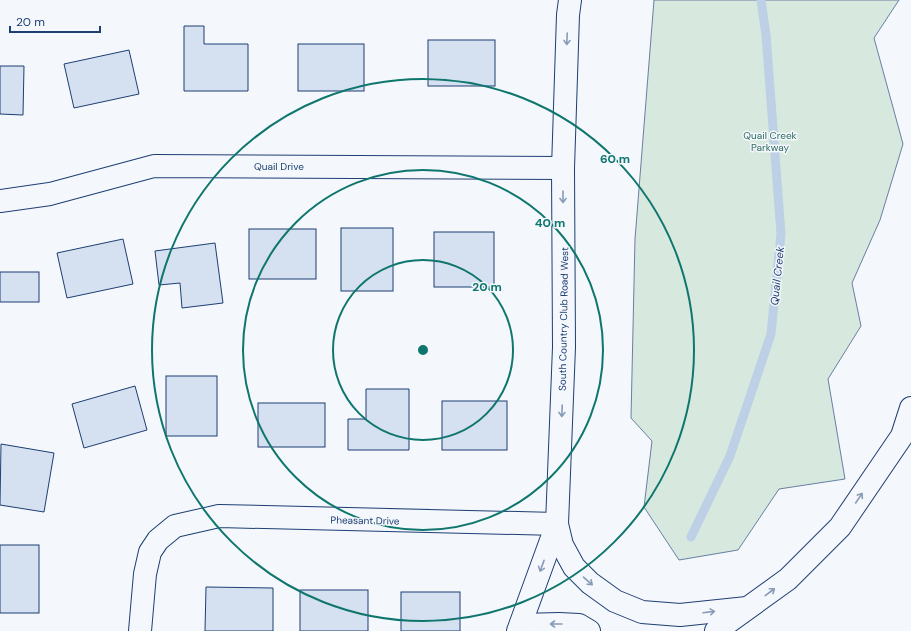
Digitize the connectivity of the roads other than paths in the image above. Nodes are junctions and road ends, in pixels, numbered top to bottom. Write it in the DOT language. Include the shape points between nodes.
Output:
graph roads {
  1 [pos="570,0"];
  2 [pos="563,168"];
  3 [pos="0,201"];
  4 [pos="911,408"];
  5 [pos="557,524"];
  6 [pos="750,607"];
  7 [pos="519,628"];
  8 [pos="140,631"];
  9 [pos="589,631"];
  10 [pos="716,631"];
  1 -- 2 [label="street, South Country Club Road West, one-way"];
  2 -- 3 [label="street, Quail Drive" via="154,166 50,194"];
  2 -- 5 [label="street, South Country Club Road West, one-way" via="564,347"];
  6 -- 4 [label="street, one-way" via="788,579 840,527 902,436"];
  5 -- 6 [label="street, one-way" via="562,545 574,567 590,583 615,601 642,612 680,615"];
  5 -- 7 [label="street, South Country Club Road West, one-way"];
  5 -- 8 [label="street, Pheasant Drive" via="219,516 175,526 158,540 150,552 145,574"];
  6 -- 10 [label="street"];
  9 -- 7 [label="street, one-way" via="580,625 559,624"];
}
